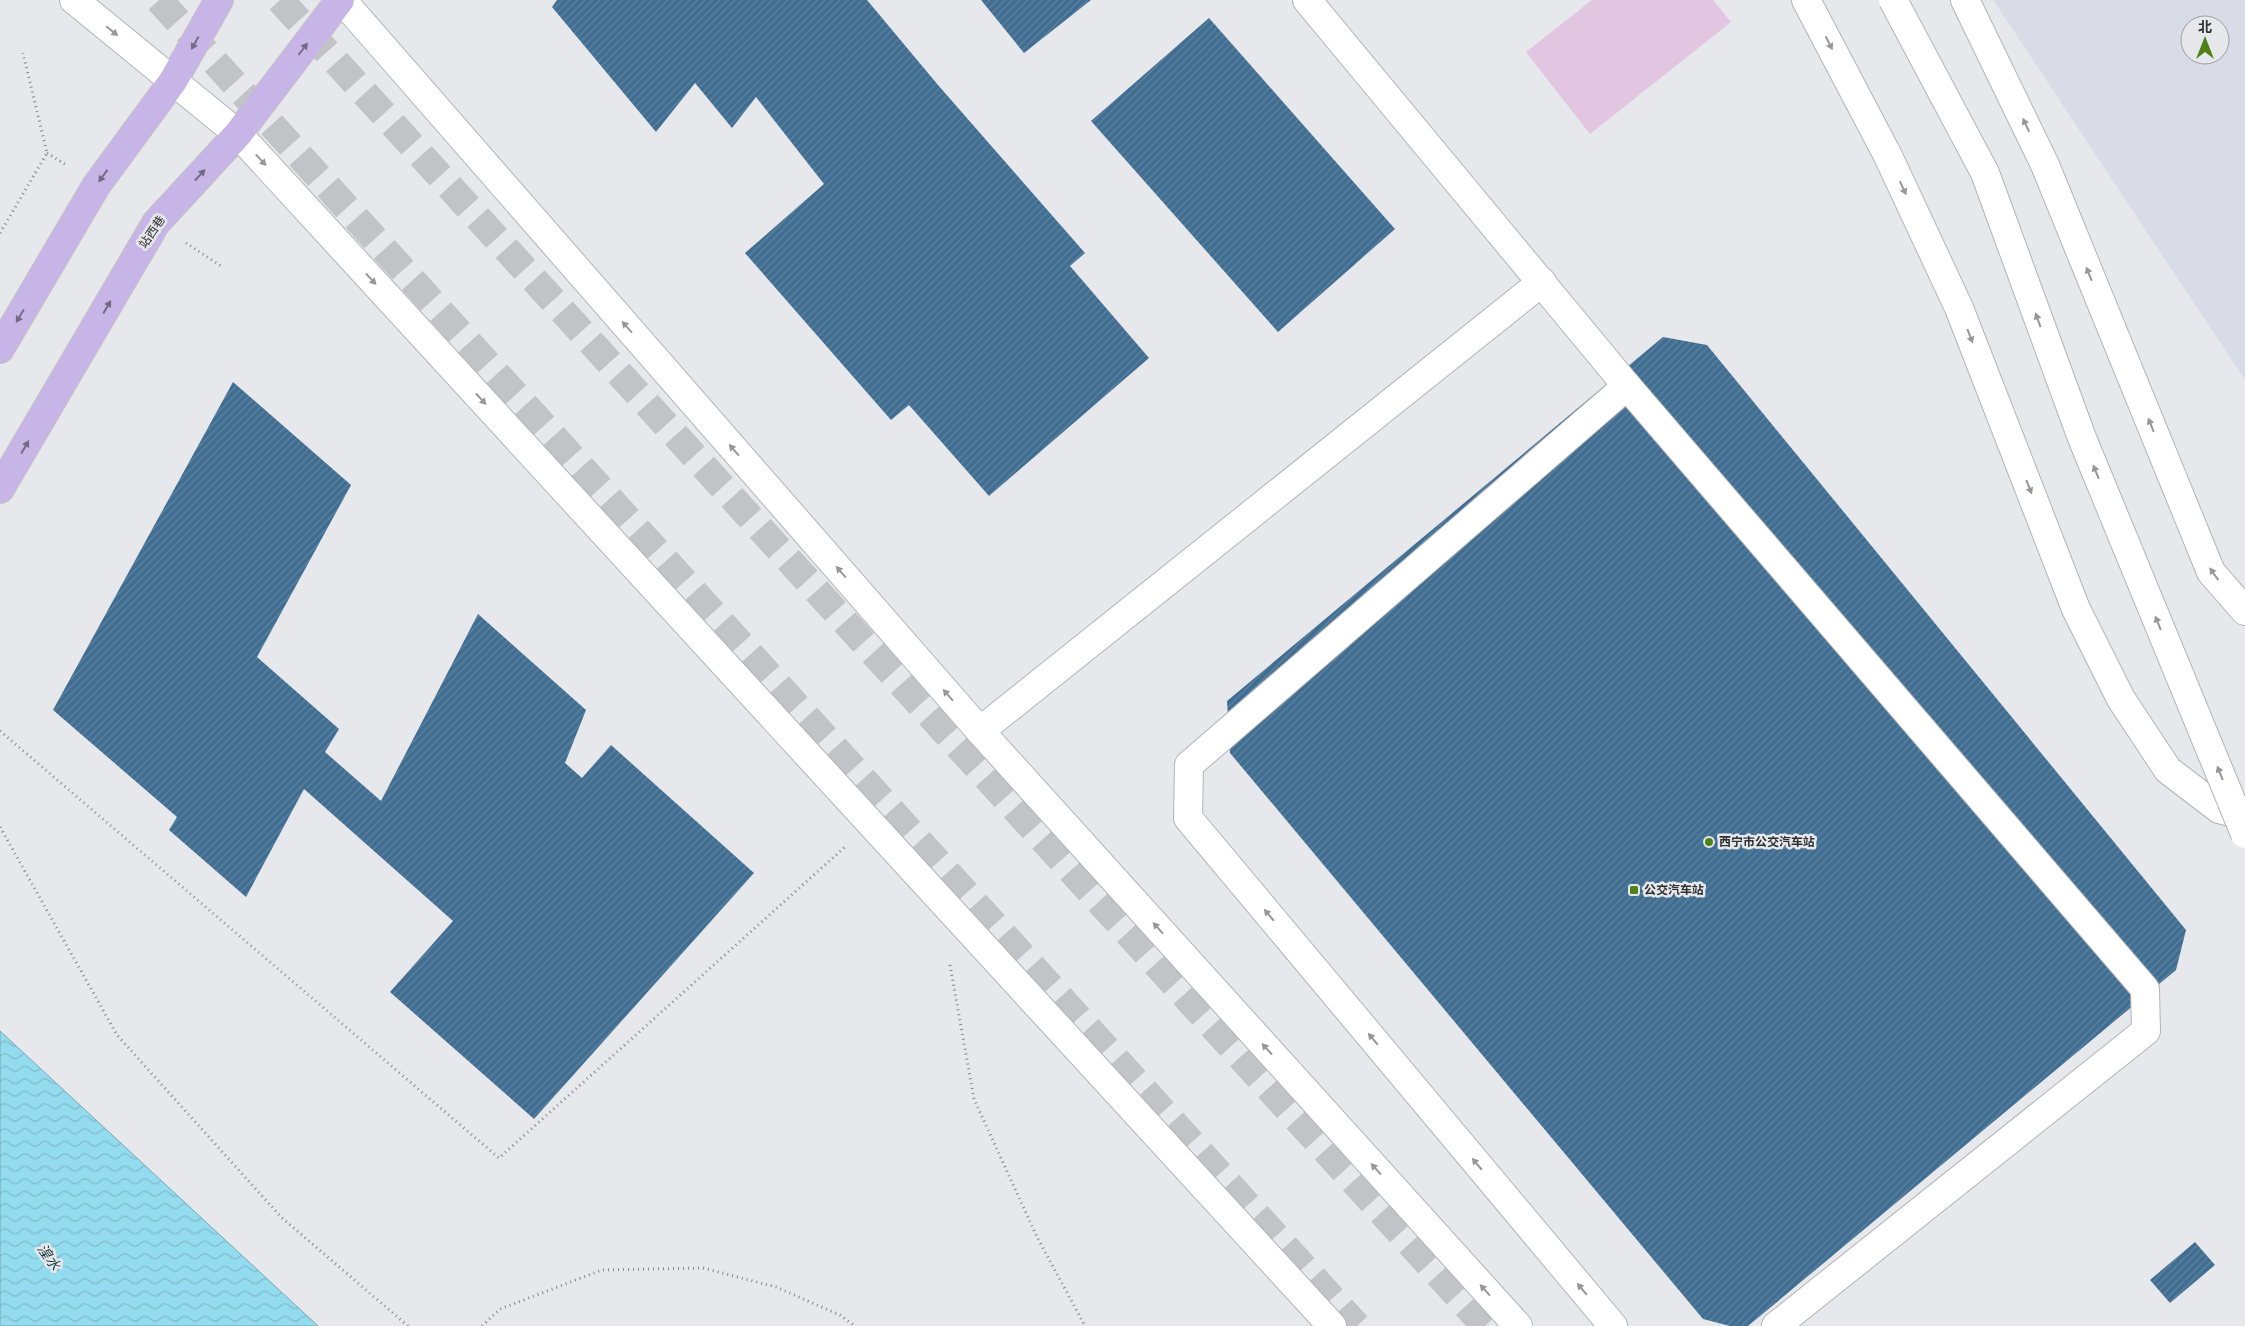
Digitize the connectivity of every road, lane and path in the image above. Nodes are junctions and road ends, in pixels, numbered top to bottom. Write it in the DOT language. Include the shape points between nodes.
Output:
graph roads {
  1 [pos="74,0"];
  2 [pos="219,0"];
  3 [pos="341,0"];
  4 [pos="1307,0"];
  5 [pos="1806,0"];
  6 [pos="1893,0"];
  7 [pos="1966,0"];
  8 [pos="23,52"];
  9 [pos="173,81"];
  10 [pos="238,134"];
  11 [pos="0,233"];
  12 [pos="1542,282"];
  13 [pos="0,349"];
  14 [pos="1627,386"];
  15 [pos="0,489"];
  16 [pos="2245,611"];
  17 [pos="0,731"];
  18 [pos="980,731"];
  19 [pos="2245,816"];
  20 [pos="871,824"];
  21 [pos="0,828"];
  22 [pos="2245,834"];
  23 [pos="948,956"];
  24 [pos="408,1326"];
  25 [pos="482,1326"];
  26 [pos="855,1326"];
  27 [pos="1085,1326"];
  28 [pos="1332,1326"];
  29 [pos="1518,1326"];
  30 [pos="1613,1326"];
  31 [pos="1776,1326"];
  1 -- 9 [label="street, one-way"];
  2 -- 9 [label="main road, one-way"];
  10 -- 3 [label="main road, 站西巷, one-way"];
  18 -- 3 [label="street, one-way"];
  4 -- 12 [label="street"];
  5 -- 19 [label="street, one-way" via="1888,156 1959,308 2076,609 2121,699 2168,770 2219,809"];
  22 -- 6 [label="street, one-way, bridge" via="2082,438 1985,173"];
  16 -- 7 [label="street, one-way" via="2211,572 2045,164"];
  8 -- 11 [label="path" via="47,153"];
  9 -- 10 [label="street"];
  9 -- 13 [label="main road, one-way" via="96,186"];
  15 -- 10 [label="main road, 站西巷, one-way" via="156,223"];
  10 -- 20 [label="street, one-way"];
  12 -- 14 [label="street"];
  12 -- 18 [label="street"];
  30 -- 14 [label="street, one-way" via="1188,818 1189,765"];
  14 -- 31 [label="street" via="2145,989 2146,1030"];
  17 -- 20 [label="path" via="499,1158"];
  29 -- 18 [label="street, one-way"];
  20 -- 28 [label="street"];
  21 -- 24 [label="path" via="117,1035 281,1217"];
  23 -- 27 [label="path" via="974,1099 1037,1238"];
  25 -- 26 [label="path" via="500,1309 602,1270 703,1268 776,1287 840,1315"];
}
